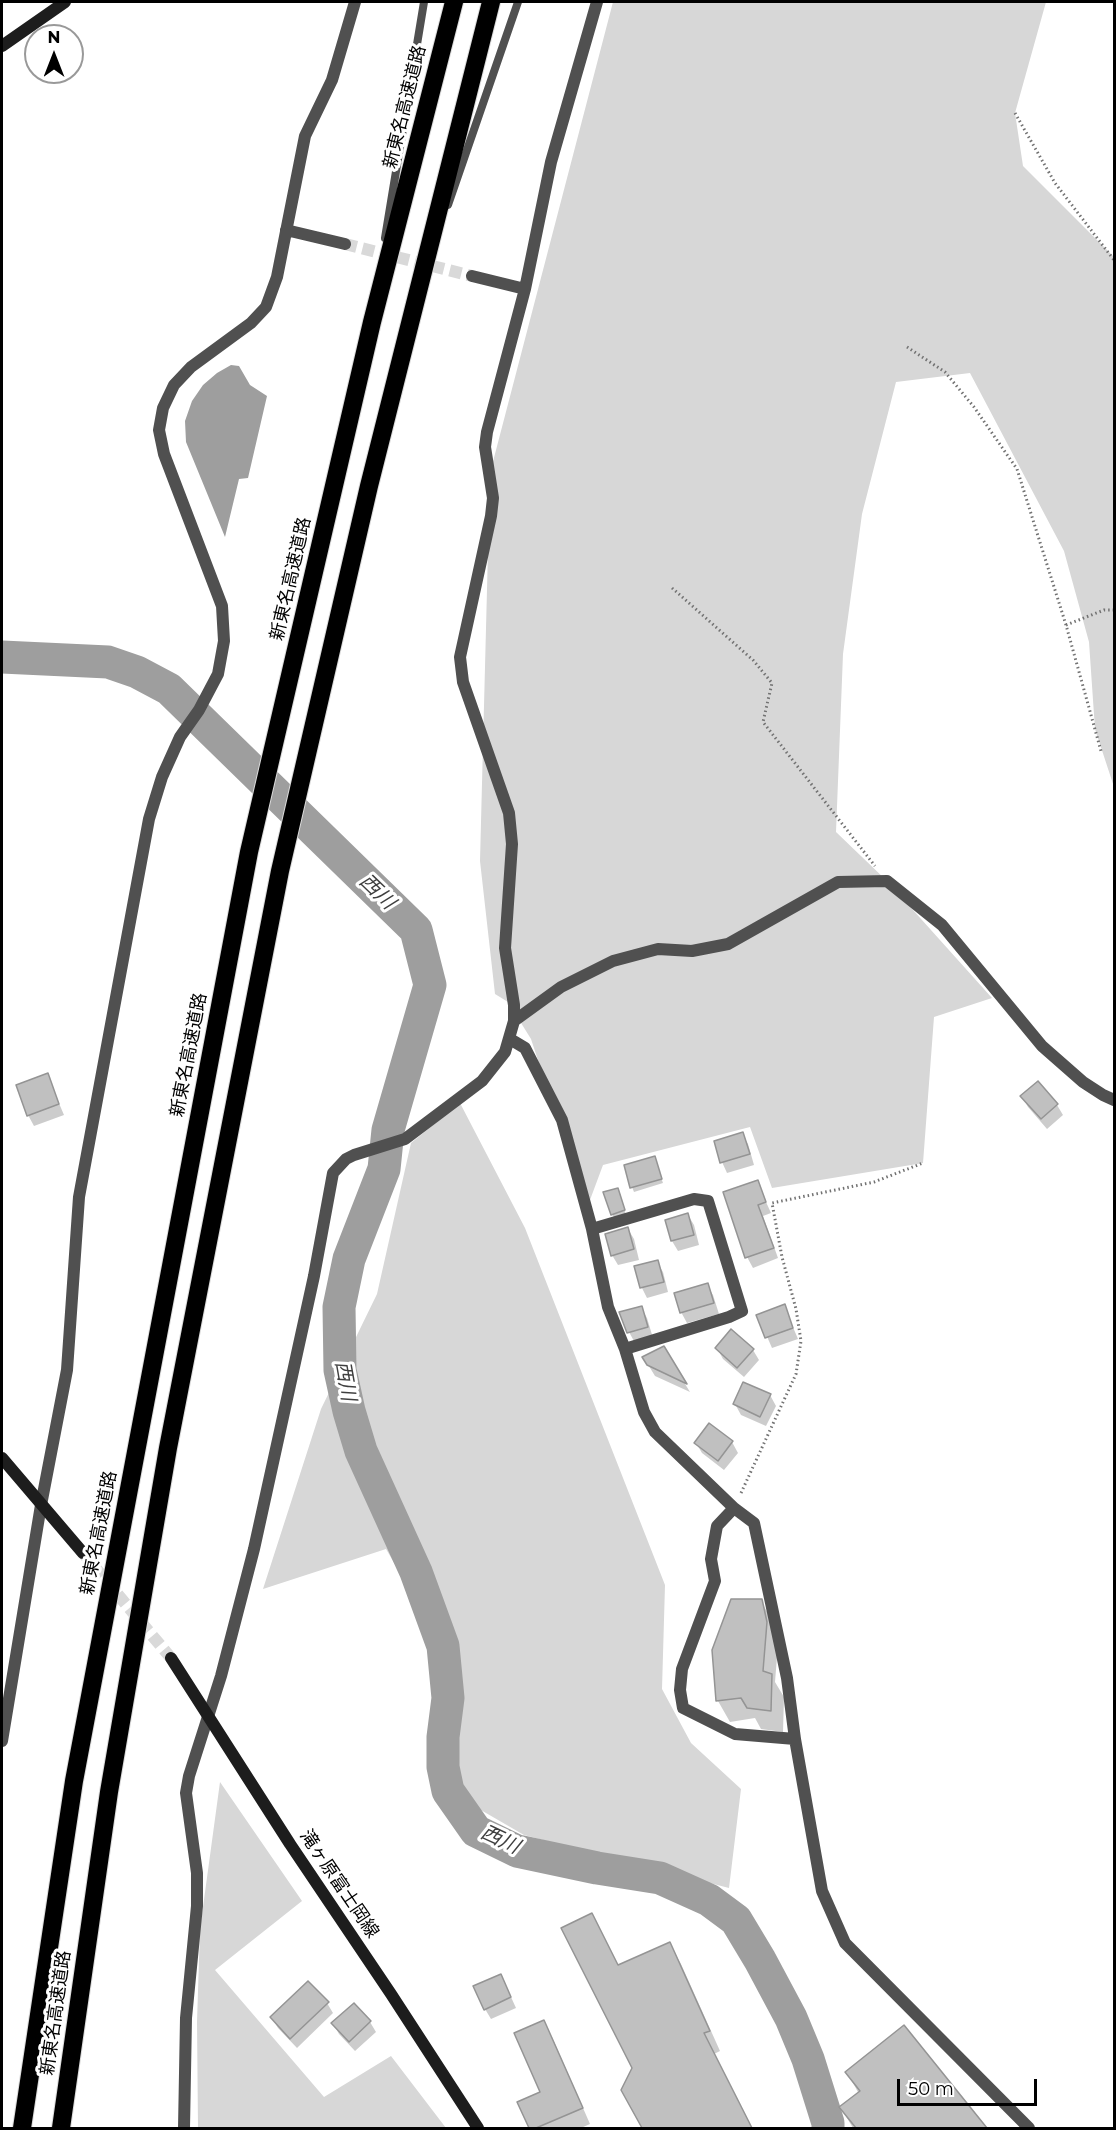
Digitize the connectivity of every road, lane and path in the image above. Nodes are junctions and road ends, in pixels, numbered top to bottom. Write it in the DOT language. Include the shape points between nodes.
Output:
graph roads {
  1 [pos="65,2"];
  2 [pos="355,2"];
  3 [pos="424,2"];
  4 [pos="453,2"];
  5 [pos="491,2"];
  6 [pos="518,2"];
  7 [pos="597,2"];
  8 [pos="2,46"];
  9 [pos="1015,113"];
  10 [pos="286,230"];
  11 [pos="345,244"];
  12 [pos="1114,260"];
  13 [pos="472,276"];
  14 [pos="420,287"];
  15 [pos="525,289"];
  16 [pos="372,322"];
  17 [pos="907,347"];
  18 [pos="672,588"];
  19 [pos="1114,610"];
  20 [pos="1065,625"];
  21 [pos="1101,751"];
  22 [pos="887,881"];
  23 [pos="514,1021"];
  24 [pos="510,1039"];
  25 [pos="1114,1100"];
  26 [pos="922,1163"];
  27 [pos="592,1229"];
  28 [pos="625,1349"];
  29 [pos="2,1458"];
  30 [pos="41,1505"];
  31 [pos="734,1508"];
  32 [pos="83,1553"];
  33 [pos="171,1658"];
  34 [pos="208,1716"];
  35 [pos="795,1739"];
  36 [pos="2,1741"];
  37 [pos="22,2128"];
  38 [pos="61,2128"];
  39 [pos="184,2128"];
  40 [pos="478,2128"];
  41 [pos="1029,2128"];
  1 -- 8 [label="main road"];
  2 -- 10 [label="street" via="332,80 305,136"];
  3 -- 16 [label="lane"];
  4 -- 16 [label="highway, 新東名高速道路"];
  5 -- 14 [label="highway, 新東名高速道路"];
  6 -- 14 [label="lane"];
  7 -- 15 [label="street" via="549,172"];
  9 -- 12 [label="path" via="1055,183"];
  10 -- 11 [label="street"];
  10 -- 30 [label="street" via="277,277 266,307 251,323 191,367 174,385 163,408 159,430 165,454 222,606 224,641 218,674 180,737 149,819 79,1197 67,1370"];
  13 -- 15 [label="street"];
  14 -- 38 [label="highway, 新東名高速道路" via="369,486 280,871 168,1448 109,1792"];
  15 -- 23 [label="street" via="487,432 491,516 460,657 463,682 509,813 512,844 505,948"];
  16 -- 37 [label="highway, 新東名高速道路" via="249,852 74,1781"];
  17 -- 20 [label="path" via="945,372 1017,469"];
  18 -- 22 [label="path" via="753,660 772,683 763,722"];
  19 -- 20 [label="path"];
  20 -- 21 [label="path"];
  22 -- 23 [label="street" via="838,882 728,944 692,951 658,950 613,961 561,987"];
  22 -- 25 [label="street" via="942,925 1042,1046 1083,1082"];
  23 -- 24 [label="street"];
  24 -- 27 [label="street" via="525,1048 562,1120"];
  24 -- 34 [label="street" via="482,1081 405,1139 346,1159 333,1173 254,1549"];
  26 -- 31 [label="path" via="874,1182 772,1203 801,1341 796,1374"];
  27 -- 28 [label="street" via="608,1307"];
  27 -- 28 [label="street" via="694,1199 708,1201 742,1311"];
  28 -- 31 [label="street" via="644,1412 655,1432"];
  29 -- 30 [label="main road"];
  30 -- 32 [label="main road"];
  30 -- 36 [label="street"];
  31 -- 35 [label="street" via="754,1523 788,1678"];
  31 -- 35 [label="street" via="717,1526 711,1559 715,1581 682,1669 683,1708 735,1734"];
  33 -- 34 [label="main road, 滝ヶ原富士岡線"];
  34 -- 39 [label="street" via="186,1793 197,1873 197,1906 186,2018"];
  34 -- 40 [label="main road, 滝ヶ原富士岡線"];
  35 -- 41 [label="street" via="822,1891 844,1944"];
}
